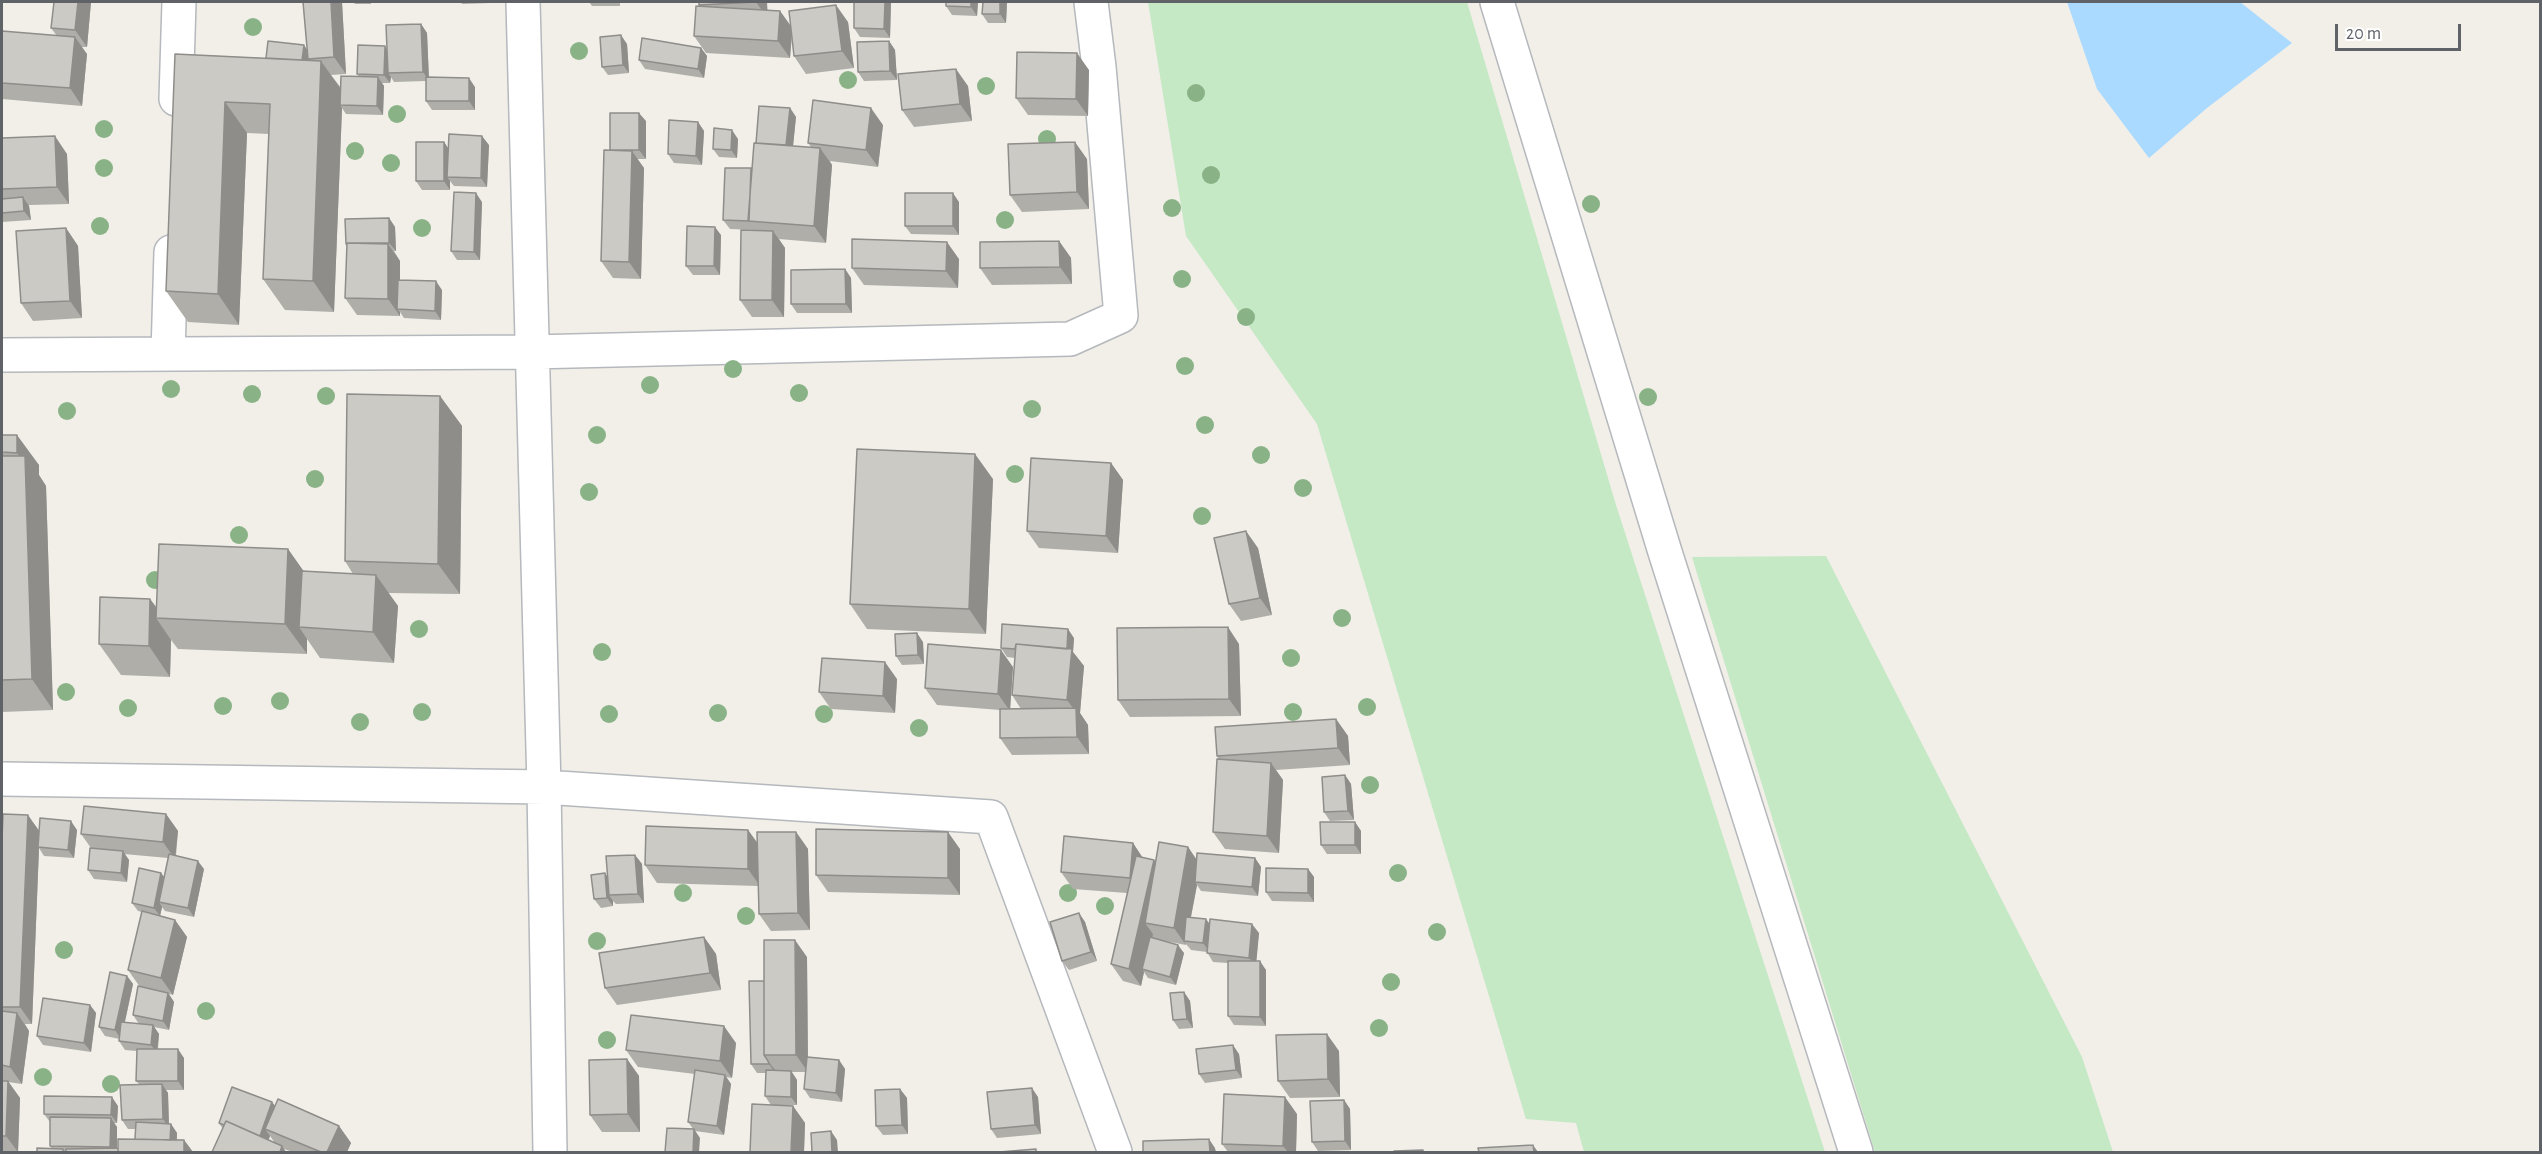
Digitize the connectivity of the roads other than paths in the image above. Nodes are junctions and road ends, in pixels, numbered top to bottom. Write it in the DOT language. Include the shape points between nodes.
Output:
graph roads {
  1 [pos="179,2"];
  2 [pos="523,2"];
  3 [pos="1090,2"];
  4 [pos="1497,2"];
  5 [pos="175,131"];
  6 [pos="172,225"];
  7 [pos="531,352"];
  8 [pos="168,354"];
  9 [pos="2,355"];
  10 [pos="2,779"];
  11 [pos="544,787"];
  12 [pos="550,1152"];
  13 [pos="1115,1152"];
  14 [pos="1856,1152"];
  1 -- 5 [label="street"];
  2 -- 7 [label="street"];
  3 -- 7 [label="street" via="1121,316 1070,339"];
  4 -- 14 [label="street" via="1665,552"];
  6 -- 8 [label="street"];
  7 -- 8 [label="street"];
  7 -- 11 [label="street"];
  8 -- 9 [label="street"];
  10 -- 11 [label="street"];
  11 -- 12 [label="street"];
  11 -- 13 [label="street" via="991,817"];
}
